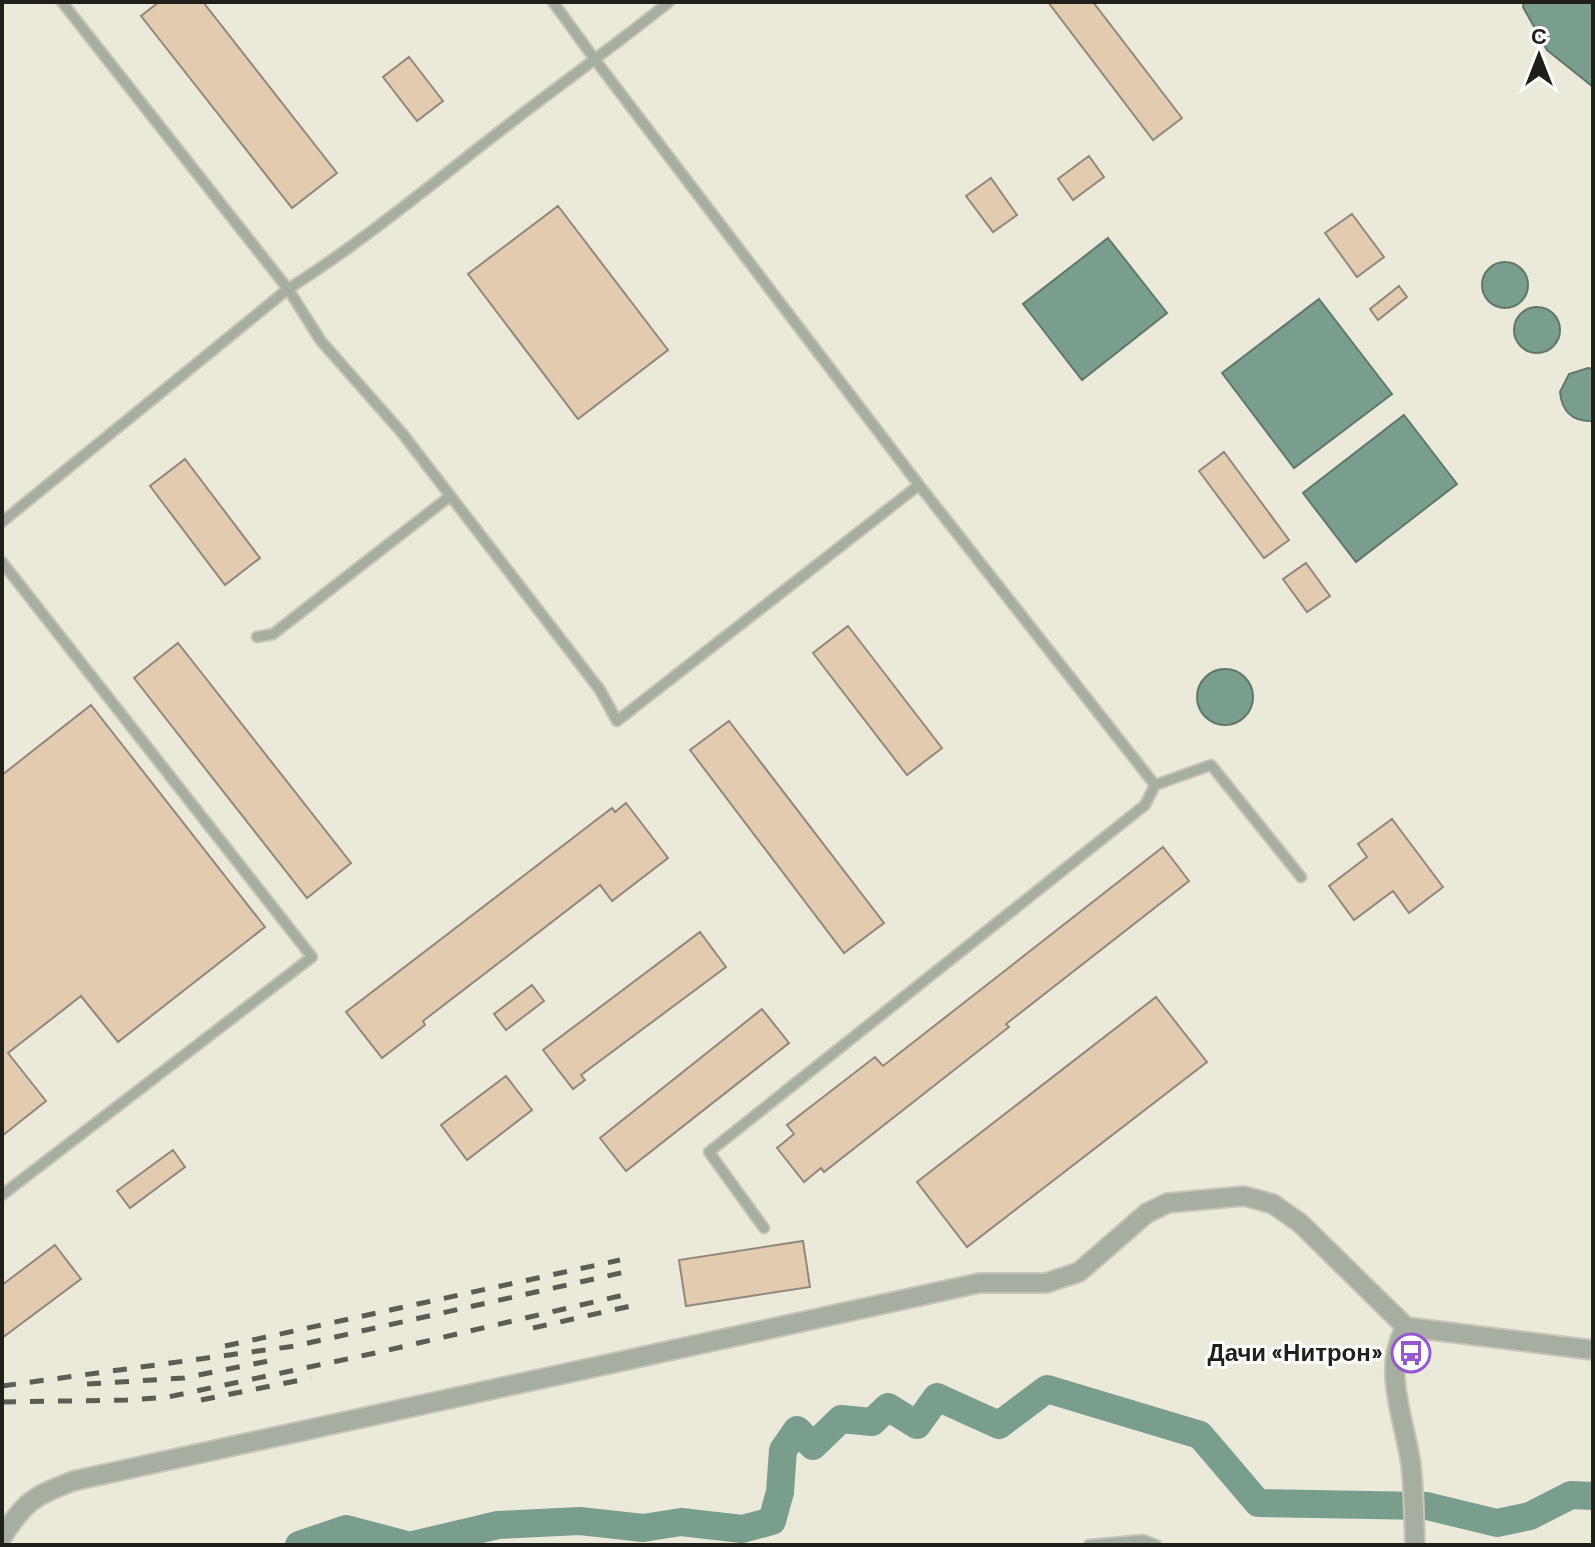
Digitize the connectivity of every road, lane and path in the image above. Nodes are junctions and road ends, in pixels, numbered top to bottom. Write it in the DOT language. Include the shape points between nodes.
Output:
graph roads {
  1 [pos="62,2"];
  2 [pos="553,2"];
  3 [pos="669,2"];
  4 [pos="596,61"];
  5 [pos="288,289"];
  6 [pos="919,485"];
  7 [pos="449,497"];
  8 [pos="2,522"];
  9 [pos="2,562"];
  10 [pos="257,637"];
  11 [pos="1155,785"];
  12 [pos="1301,877"];
  13 [pos="2,1195"];
  14 [pos="764,1228"];
  15 [pos="1406,1327"];
  16 [pos="1593,1350"];
  17 [pos="2,1537"];
  18 [pos="1089,1545"];
  19 [pos="1156,1545"];
  20 [pos="1415,1545"];
  1 -- 5 [label="lane"];
  2 -- 4 [label="lane"];
  3 -- 4 [label="lane"];
  4 -- 5 [label="lane"];
  4 -- 6 [label="lane"];
  5 -- 7 [label="lane" via="321,341 402,433"];
  5 -- 8 [label="lane"];
  6 -- 7 [label="lane" via="617,721 600,690"];
  6 -- 11 [label="lane"];
  7 -- 10 [label="lane" via="273,634"];
  9 -- 13 [label="lane" via="312,957"];
  11 -- 12 [label="lane" via="1211,765"];
  11 -- 14 [label="lane" via="1145,805 709,1152"];
  15 -- 16 [label="street"];
  15 -- 17 [label="street" via="1300,1223 1273,1204 1244,1196 1168,1203 1147,1213 1079,1272 1046,1283 979,1283 73,1481 34,1497"];
  15 -- 20 [label="street" via="1393,1369 1411,1466"];
  18 -- 19 [label="lane" via="1143,1540"];
}
